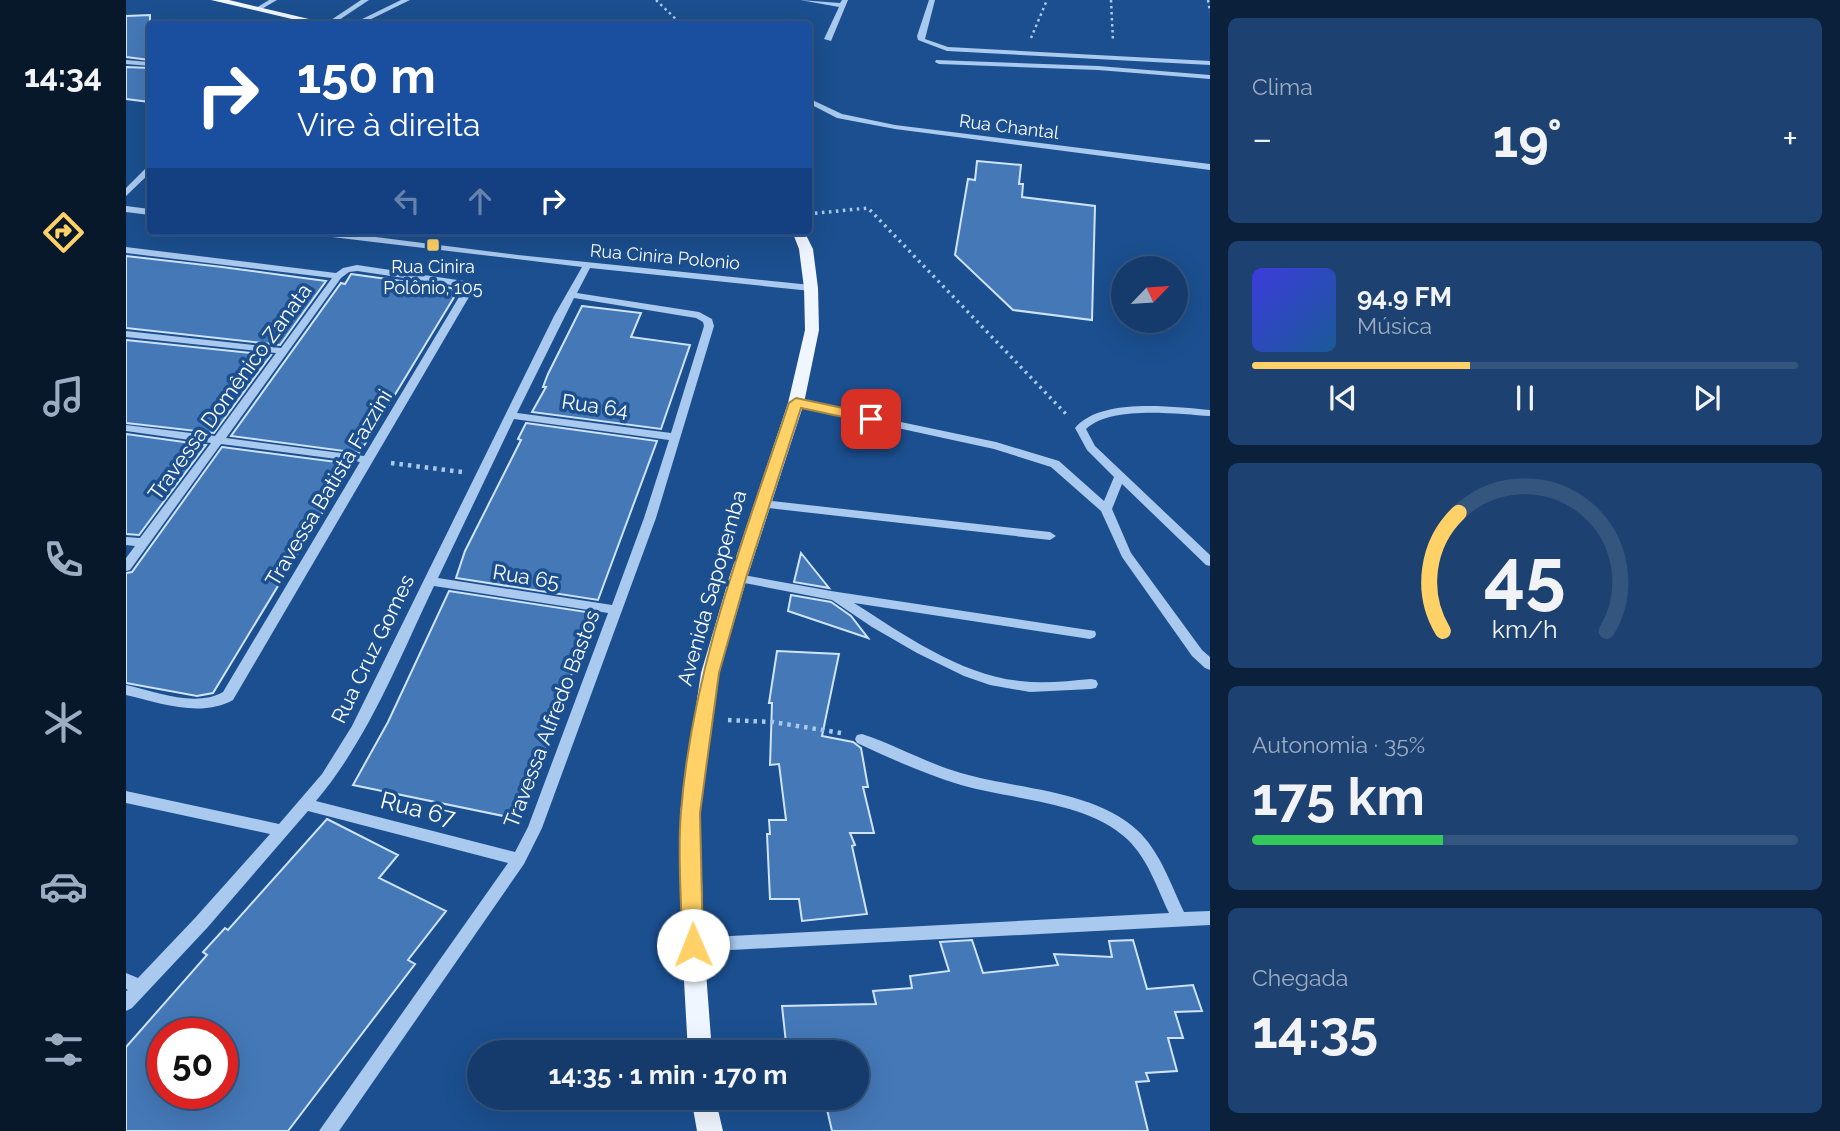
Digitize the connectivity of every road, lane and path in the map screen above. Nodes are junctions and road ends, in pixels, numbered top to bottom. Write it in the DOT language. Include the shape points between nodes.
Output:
graph roads {
  1 [pos="216,0"];
  2 [pos="274,0"];
  3 [pos="366,0"];
  4 [pos="407,0"];
  5 [pos="656,0"];
  6 [pos="803,0"];
  7 [pos="932,0"];
  8 [pos="1047,0"];
  9 [pos="1111,0"];
  10 [pos="1208,0"];
  11 [pos="844,2"];
  12 [pos="258,9"];
  13 [pos="1210,12"];
  14 [pos="300,21"];
  15 [pos="332,21"];
  16 [pos="362,21"];
  17 [pos="678,21"];
  18 [pos="828,39"];
  19 [pos="1025,54"];
  20 [pos="1113,56"];
  21 [pos="126,62"];
  22 [pos="939,62"];
  23 [pos="1210,63"];
  24 [pos="147,64"];
  25 [pos="1210,78"];
  26 [pos="812,102"];
  27 [pos="1210,167"];
  28 [pos="147,172"];
  29 [pos="126,193"];
  30 [pos="126,209"];
  31 [pos="147,212"];
  32 [pos="812,214"];
  33 [pos="339,235"];
  34 [pos="799,235"];
  35 [pos="126,250"];
  36 [pos="587,266"];
  37 [pos="338,276"];
  38 [pos="811,288"];
  39 [pos="571,295"];
  40 [pos="126,334"];
  41 [pos="284,351"];
  42 [pos="796,403"];
  43 [pos="1210,413"];
  44 [pos="511,415"];
  45 [pos="126,428"];
  46 [pos="1080,428"];
  47 [pos="675,437"];
  48 [pos="220,439"];
  49 [pos="369,460"];
  50 [pos="482,475"];
  51 [pos="1120,476"];
  52 [pos="763,504"];
  53 [pos="1106,509"];
  54 [pos="1050,536"];
  55 [pos="126,541"];
  56 [pos="144,543"];
  57 [pos="1210,562"];
  58 [pos="126,567"];
  59 [pos="738,578"];
  60 [pos="430,581"];
  61 [pos="831,595"];
  62 [pos="616,610"];
  63 [pos="1090,634"];
  64 [pos="1210,665"];
  65 [pos="1091,684"];
  66 [pos="126,690"];
  67 [pos="703,719"];
  68 [pos="862,739"];
  69 [pos="126,797"];
  70 [pos="305,804"];
  71 [pos="280,830"];
  72 [pos="519,859"];
  73 [pos="1210,918"];
  74 [pos="1180,920"];
  75 [pos="693,945"];
  76 [pos="133,984"];
  77 [pos="126,1003"];
  78 [pos="699,1040"];
  79 [pos="706,1110"];
  80 [pos="328,1131"];
  81 [pos="710,1131"];
  1 -- 12 [label="main road"];
  2 -- 12 [label="street"];
  3 -- 15 [label="street"];
  4 -- 16 [label="street"];
  5 -- 17 [label="path"];
  6 -- 11 [label="street"];
  7 -- 19 [label="street" via="922,40 947,49"];
  8 -- 19 [label="path"];
  9 -- 20 [label="path"];
  10 -- 13 [label="path"];
  11 -- 18 [label="street"];
  12 -- 14 [label="main road"];
  19 -- 20 [label="street"];
  20 -- 23 [label="street"];
  21 -- 24 [label="street"];
  22 -- 25 [label="street"];
  26 -- 27 [label="street, Rua Chantal" via="841,116 895,127"];
  28 -- 29 [label="street"];
  30 -- 31 [label="street"];
  32 -- 46 [label="path" via="868,208"];
  33 -- 36 [label="street, Rua Cinira Polonio"];
  34 -- 38 [label="main road, Avenida Sapopemba" via="806,249"];
  35 -- 37 [label="street, Travessa Domênico Zanata"];
  36 -- 38 [label="street, Rua Cinira Polonio"];
  36 -- 39 [label="street, Rua Cruz Gomes"];
  37 -- 41 [label="street, Travessa Domênico Zanata"];
  37 -- 49 [label="street, Travessa Batista Fazzini" via="357,268 471,285"];
  38 -- 42 [label="main road, Avenida Sapopemba" via="812,330"];
  39 -- 44 [label="street, Rua Cruz Gomes"];
  39 -- 47 [label="street, Travessa Alfredo Bastos" via="705,318 709,326"];
  40 -- 41 [label="street"];
  41 -- 48 [label="street, Travessa Domênico Zanata"];
  42 -- 52 [label="main road, Avenida Sapopemba"];
  42 -- 53 [label="street" via="996,446 1055,464"];
  43 -- 46 [label="street" via="1139,410 1088,421"];
  44 -- 47 [label="street, Rua 64"];
  44 -- 50 [label="street, Rua Cruz Gomes"];
  45 -- 48 [label="street"];
  46 -- 51 [label="street" via="1091,448"];
  47 -- 62 [label="street, Travessa Alfredo Bastos"];
  48 -- 49 [label="street"];
  48 -- 56 [label="street, Travessa Domênico Zanata"];
  49 -- 50 [label="path"];
  49 -- 66 [label="street, Travessa Batista Fazzini" via="228,696 214,705"];
  50 -- 60 [label="street, Rua Cruz Gomes"];
  51 -- 53 [label="street"];
  51 -- 57 [label="street"];
  52 -- 54 [label="street"];
  52 -- 59 [label="main road, Avenida Sapopemba"];
  53 -- 64 [label="street" via="1126,554 1196,653"];
  55 -- 56 [label="street"];
  56 -- 58 [label="street, Travessa Domênico Zanata"];
  59 -- 61 [label="street"];
  59 -- 67 [label="main road, Avenida Sapopemba" via="710,673"];
  60 -- 62 [label="street, Rua 65"];
  60 -- 70 [label="street, Rua Cruz Gomes" via="358,729"];
  61 -- 63 [label="street"];
  61 -- 65 [label="street" via="983,678 1039,688"];
  62 -- 72 [label="street, Travessa Alfredo Bastos" via="535,828"];
  67 -- 68 [label="path" via="827,729"];
  67 -- 75 [label="main road, Avenida Sapopemba" via="690,813"];
  68 -- 74 [label="street" via="962,779 1114,821 1147,852"];
  69 -- 71 [label="street"];
  70 -- 71 [label="street, Rua Cruz Gomes"];
  70 -- 72 [label="street, Rua 67"];
  71 -- 76 [label="street, Rua Cruz Gomes" via="201,923"];
  72 -- 80 [label="street, Travessa Alfredo Bastos"];
  73 -- 74 [label="street"];
  74 -- 75 [label="street"];
  75 -- 78 [label="main road, Avenida Sapopemba"];
  76 -- 77 [label="street, Rua Cruz Gomes"];
  79 -- 81 [label="main road"];
}
